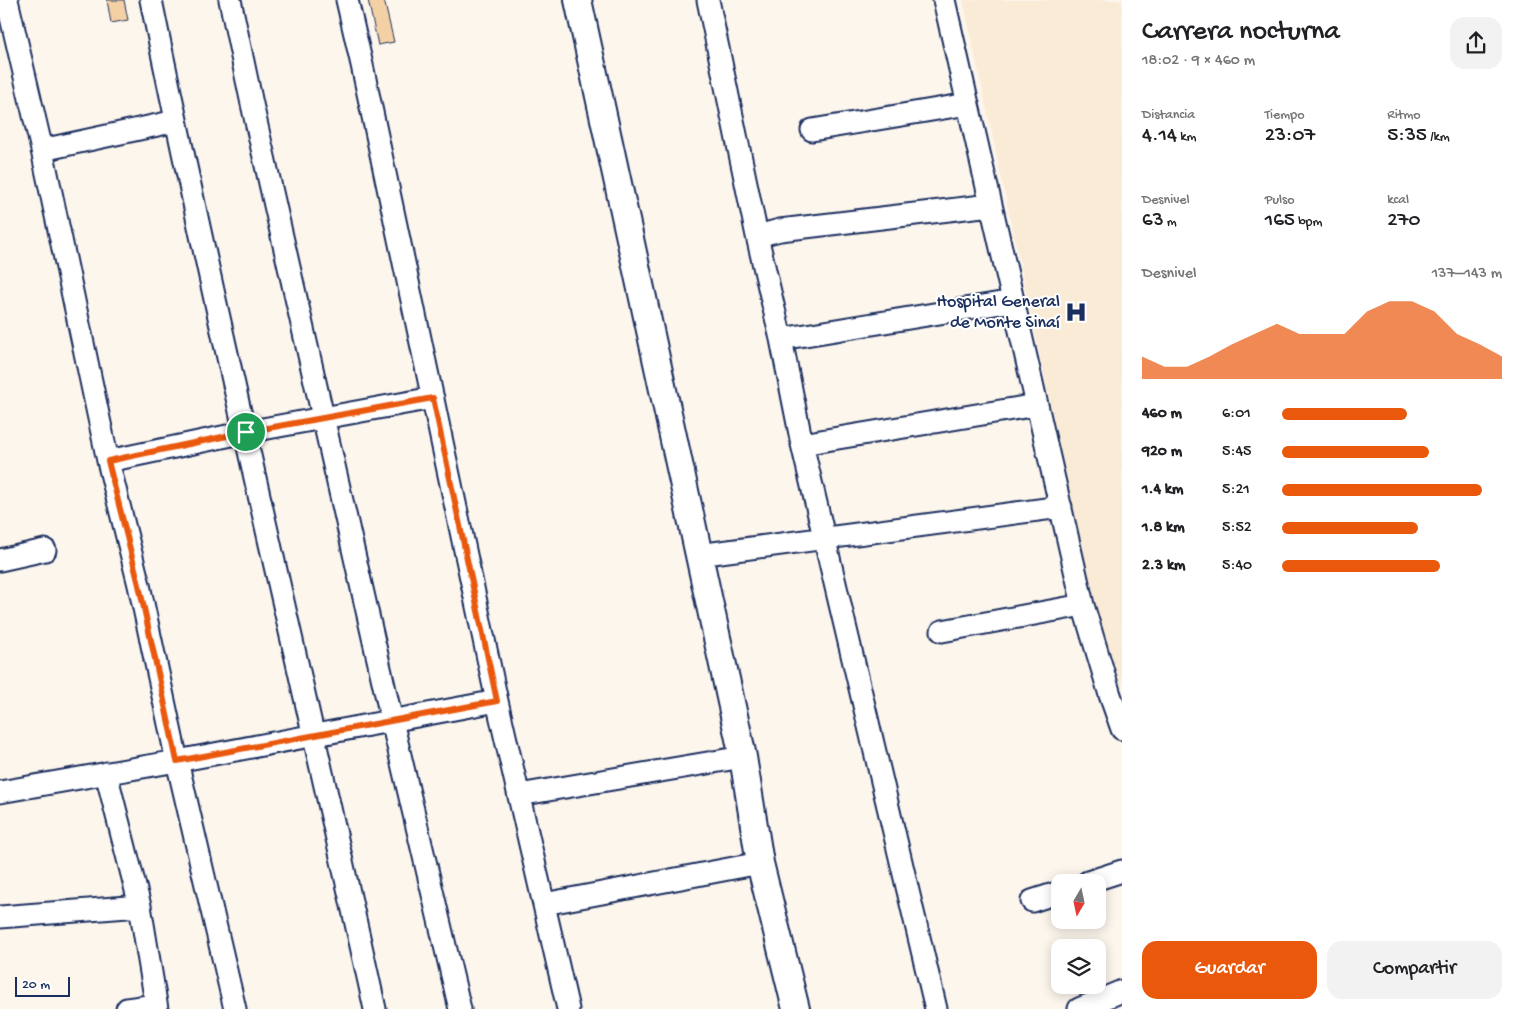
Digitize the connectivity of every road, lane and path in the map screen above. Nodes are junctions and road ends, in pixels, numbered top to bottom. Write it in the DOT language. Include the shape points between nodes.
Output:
graph roads {
  1 [pos="7,0"];
  2 [pos="151,0"];
  3 [pos="230,0"];
  4 [pos="347,0"];
  5 [pos="578,0"];
  6 [pos="708,0"];
  7 [pos="944,0"];
  8 [pos="968,104"];
  9 [pos="176,121"];
  10 [pos="812,130"];
  11 [pos="42,150"];
  12 [pos="991,205"];
  13 [pos="757,236"];
  14 [pos="1013,301"];
  15 [pos="781,339"];
  16 [pos="433,398"];
  17 [pos="1037,406"];
  18 [pos="324,418"];
  19 [pos="246,432"];
  20 [pos="802,444"];
  21 [pos="108,461"];
  22 [pos="1061,508"];
  23 [pos="824,538"];
  24 [pos="45,550"];
  25 [pos="698,555"];
  26 [pos="0,560"];
  27 [pos="1083,605"];
  28 [pos="942,631"];
  29 [pos="497,701"];
  30 [pos="392,721"];
  31 [pos="1122,729"];
  32 [pos="314,734"];
  33 [pos="743,757"];
  34 [pos="177,761"];
  35 [pos="106,773"];
  36 [pos="0,792"];
  37 [pos="519,795"];
  38 [pos="760,863"];
  39 [pos="1122,871"];
  40 [pos="1106,876"];
  41 [pos="1051,895"];
  42 [pos="1032,901"];
  43 [pos="544,904"];
  44 [pos="140,906"];
  45 [pos="0,917"];
  46 [pos="1122,991"];
  47 [pos="157,1007"];
  48 [pos="563,1008"];
  49 [pos="127,1009"];
  50 [pos="235,1009"];
  51 [pos="375,1009"];
  52 [pos="460,1009"];
  53 [pos="796,1009"];
  54 [pos="936,1009"];
  55 [pos="1079,1009"];
  1 -- 11 [label="street"];
  2 -- 9 [label="street"];
  3 -- 18 [label="street"];
  4 -- 16 [label="street"];
  5 -- 25 [label="street"];
  6 -- 13 [label="street"];
  7 -- 8 [label="street"];
  8 -- 10 [label="street"];
  8 -- 12 [label="street"];
  9 -- 11 [label="street"];
  9 -- 19 [label="street"];
  11 -- 21 [label="street"];
  12 -- 13 [label="street" via="780,230"];
  12 -- 14 [label="street"];
  13 -- 15 [label="street"];
  14 -- 15 [label="street"];
  14 -- 17 [label="street"];
  15 -- 20 [label="street"];
  16 -- 18 [label="street"];
  16 -- 29 [label="street"];
  17 -- 20 [label="street"];
  17 -- 22 [label="street"];
  18 -- 19 [label="street"];
  18 -- 30 [label="street"];
  19 -- 21 [label="street"];
  19 -- 32 [label="street"];
  20 -- 23 [label="street"];
  21 -- 34 [label="street"];
  22 -- 23 [label="street"];
  22 -- 27 [label="street"];
  23 -- 25 [label="street"];
  23 -- 54 [label="street"];
  24 -- 26 [label="street"];
  25 -- 33 [label="street"];
  27 -- 28 [label="street"];
  27 -- 31 [label="street"];
  29 -- 30 [label="street"];
  29 -- 37 [label="street"];
  30 -- 32 [label="street"];
  30 -- 52 [label="street"];
  32 -- 34 [label="street"];
  32 -- 51 [label="street"];
  33 -- 37 [label="street"];
  33 -- 38 [label="street"];
  34 -- 35 [label="street"];
  34 -- 50 [label="street"];
  35 -- 36 [label="street"];
  35 -- 44 [label="street"];
  37 -- 43 [label="street"];
  38 -- 43 [label="street"];
  38 -- 53 [label="street"];
  39 -- 40 [label="street"];
  41 -- 42 [label="street"];
  43 -- 48 [label="street"];
  44 -- 45 [label="street"];
  44 -- 47 [label="street"];
  46 -- 55 [label="street"];
  47 -- 49 [label="street"];
}
